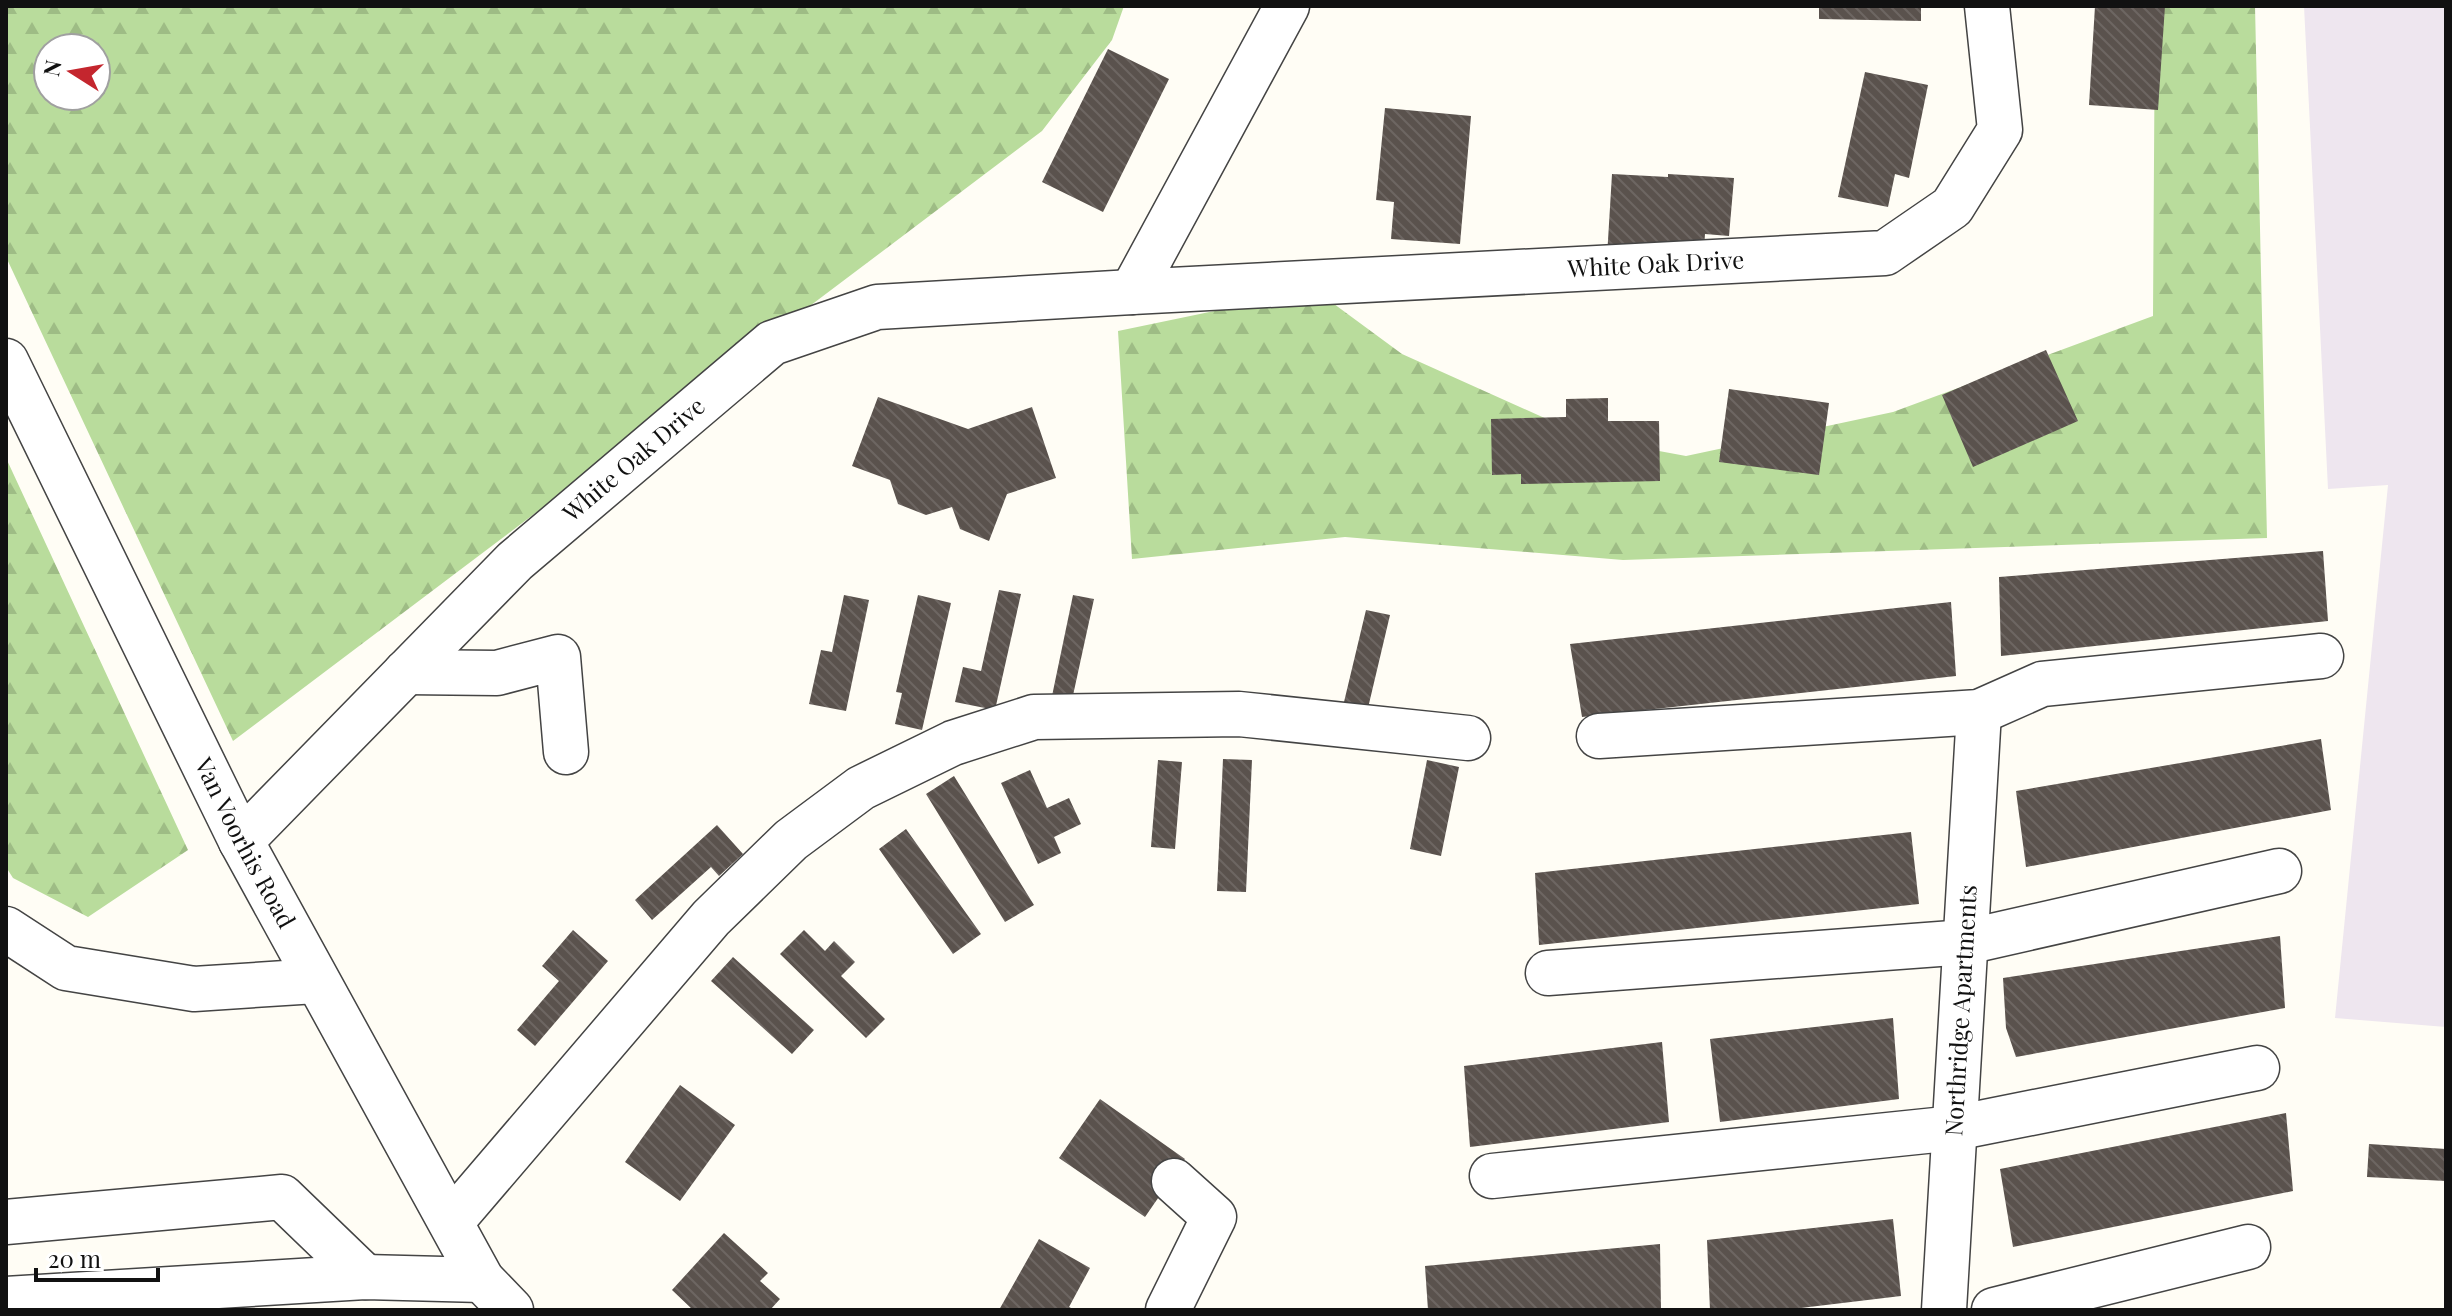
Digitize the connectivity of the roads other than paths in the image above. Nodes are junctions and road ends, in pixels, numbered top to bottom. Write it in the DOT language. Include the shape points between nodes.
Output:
graph roads {
  1 [pos="1287,6"];
  2 [pos="1987,6"];
  3 [pos="1132,292"];
  4 [pos="6,361"];
  5 [pos="2321,656"];
  6 [pos="406,672"];
  7 [pos="1979,712"];
  8 [pos="1599,736"];
  9 [pos="1468,738"];
  10 [pos="566,752"];
  11 [pos="241,841"];
  12 [pos="2279,871"];
  13 [pos="6,929"];
  14 [pos="1966,942"];
  15 [pos="1548,973"];
  16 [pos="316,981"];
  17 [pos="2257,1068"];
  18 [pos="1955,1128"];
  19 [pos="1492,1176"];
  20 [pos="1174,1181"];
  21 [pos="6,1222"];
  22 [pos="451,1222"];
  23 [pos="2248,1247"];
  24 [pos="365,1277"];
  25 [pos="496,1295"];
  26 [pos="6,1299"];
  27 [pos="1168,1310"];
  28 [pos="1944,1310"];
  29 [pos="1994,1310"];
  1 -- 3 [label="street"];
  2 -- 3 [label="street, White Oak Drive" via="2000,130 1952,207 1885,253"];
  3 -- 6 [label="street, White Oak Drive" via="877,307 772,343 515,561"];
  4 -- 11 [label="street, Van Voorhis Road"];
  5 -- 7 [label="street" via="2042,684"];
  6 -- 10 [label="street" via="497,673 558,657"];
  6 -- 11 [label="street, White Oak Drive"];
  7 -- 8 [label="street"];
  7 -- 14 [label="street, Northridge Apartments"];
  9 -- 22 [label="street" via="1239,714 1034,717 953,743 861,788 791,840 711,918"];
  11 -- 16 [label="street, Van Voorhis Road"];
  12 -- 14 [label="street"];
  13 -- 16 [label="street" via="66,968 95,973 194,989"];
  14 -- 15 [label="street"];
  14 -- 18 [label="street, Northridge Apartments"];
  16 -- 22 [label="street, Van Voorhis Road"];
  17 -- 18 [label="street"];
  18 -- 19 [label="street"];
  18 -- 28 [label="street, Northridge Apartments"];
  20 -- 27 [label="street" via="1214,1217"];
  21 -- 24 [label="street" via="282,1197"];
  22 -- 25 [label="street, Van Voorhis Road"];
  23 -- 29 [label="street"];
  24 -- 25 [label="street"];
  24 -- 26 [label="street"];
}
